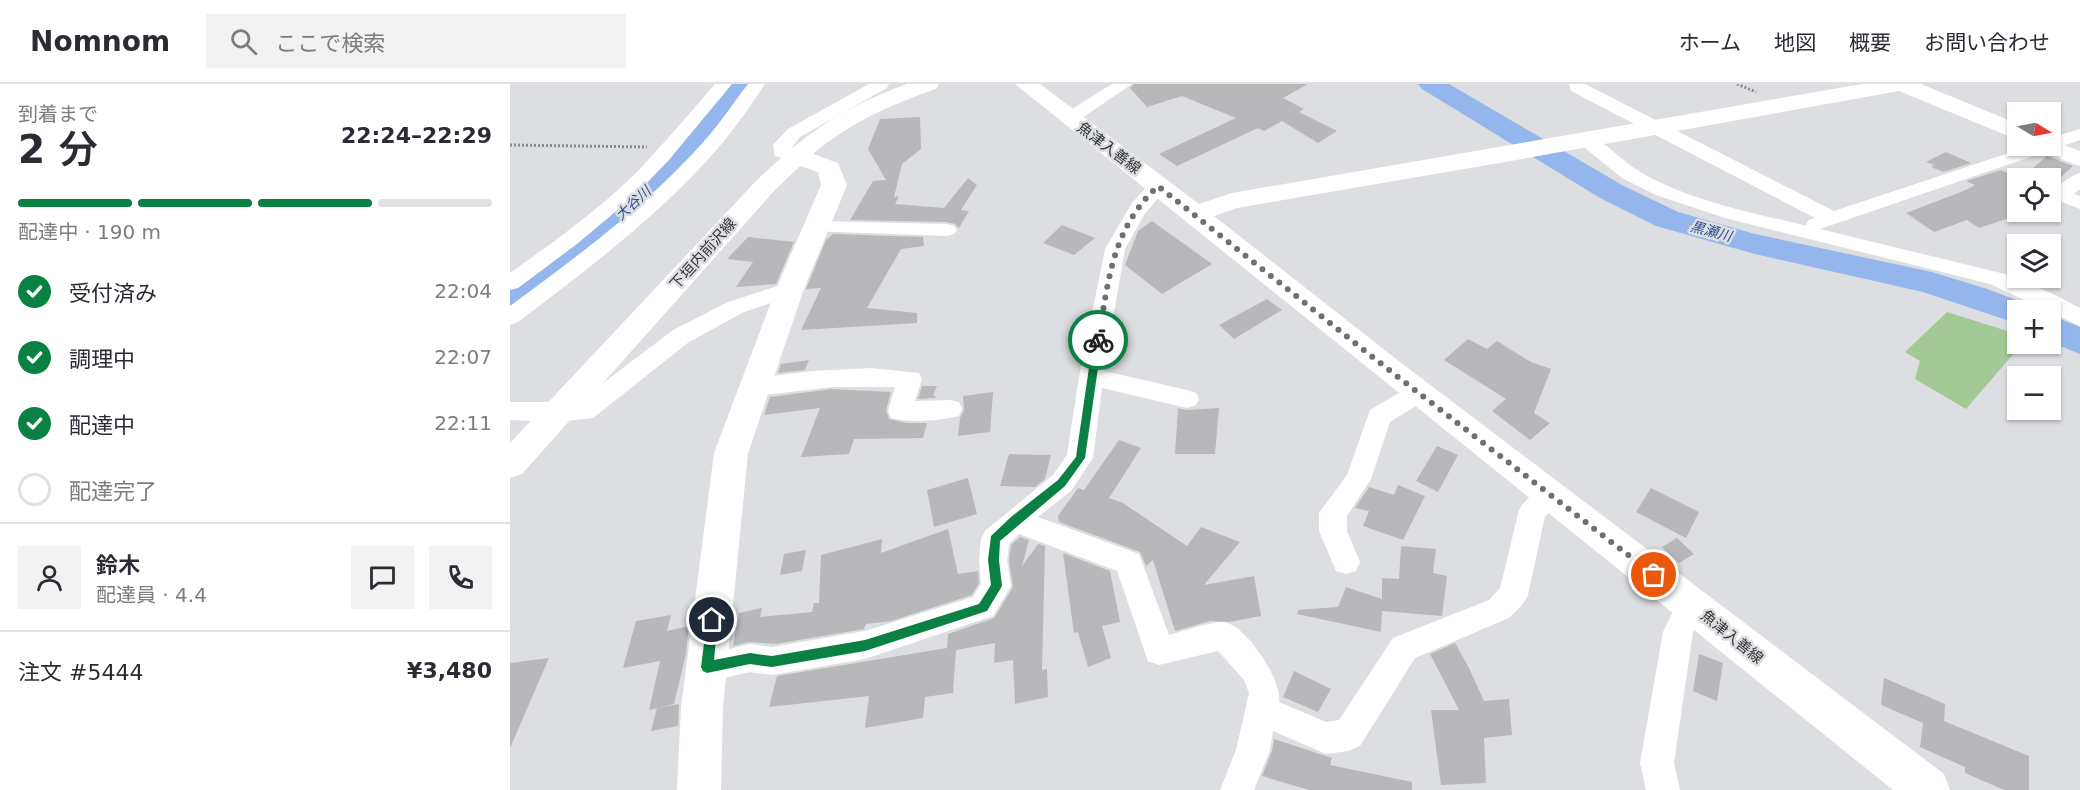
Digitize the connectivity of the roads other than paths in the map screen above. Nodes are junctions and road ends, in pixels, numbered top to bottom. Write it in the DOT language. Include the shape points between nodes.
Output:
graph roads {
  1 [pos="724,84"];
  2 [pos="757,84"];
  3 [pos="881,84"];
  4 [pos="927,84"];
  5 [pos="1026,84"];
  6 [pos="1124,84"];
  7 [pos="1577,84"];
  8 [pos="1900,84"];
  9 [pos="1070,118"];
  10 [pos="1658,128"];
  11 [pos="2007,128"];
  12 [pos="2080,134"];
  13 [pos="2061,141"];
  14 [pos="1577,142"];
  15 [pos="2061,151"];
  16 [pos="797,156"];
  17 [pos="2015,156"];
  18 [pos="2080,159"];
  19 [pos="2080,179"];
  20 [pos="1158,186"];
  21 [pos="2080,203"];
  22 [pos="1195,214"];
  23 [pos="1831,218"];
  24 [pos="816,227"];
  25 [pos="947,230"];
  26 [pos="1799,232"];
  27 [pos="510,283"];
  28 [pos="790,289"];
  29 [pos="510,317"];
  30 [pos="2080,318"];
  31 [pos="1091,377"];
  32 [pos="755,387"];
  33 [pos="1419,393"];
  34 [pos="1187,399"];
  35 [pos="950,409"];
  36 [pos="510,411"];
  37 [pos="557,413"];
  38 [pos="510,465"];
  39 [pos="1552,496"];
  40 [pos="1015,520"];
  41 [pos="1346,562"];
  42 [pos="1691,603"];
  43 [pos="707,667"];
  44 [pos="1262,710"];
  45 [pos="699,790"];
  46 [pos="1237,790"];
  47 [pos="1663,790"];
  48 [pos="1929,790"];
  1 -- 27 [label="street" via="632,186 582,230"];
  2 -- 29 [label="street" via="708,149 655,199"];
  3 -- 16 [label="street" via="794,133 782,145 782,152"];
  4 -- 16 [label="street, 下垣内前沢線" via="870,108"];
  5 -- 9 [label="street, 魚津入善線"];
  6 -- 9 [label="street"];
  7 -- 10 [label="street" via="1576,87"];
  8 -- 10 [label="street"];
  8 -- 11 [label="street"];
  9 -- 20 [label="street, 魚津入善線"];
  10 -- 14 [label="street"];
  10 -- 23 [label="street"];
  12 -- 13 [label="street"];
  14 -- 22 [label="street" via="1232,201"];
  14 -- 26 [label="street" via="1663,191"];
  15 -- 18 [label="street"];
  16 -- 24 [label="street" via="829,168 834,185"];
  16 -- 37 [label="street, 下垣内前沢線"];
  17 -- 23 [label="street"];
  19 -- 21 [label="street" via="2061,195"];
  20 -- 22 [label="street, 魚津入善線"];
  20 -- 31 [label="street" via="1146,197 1115,249"];
  22 -- 33 [label="street, 魚津入善線"];
  23 -- 26 [label="street"];
  24 -- 25 [label="street"];
  24 -- 28 [label="street"];
  26 -- 30 [label="street" via="1997,279"];
  28 -- 32 [label="street"];
  28 -- 37 [label="street" via="736,307 681,336 585,411"];
  31 -- 34 [label="street"];
  31 -- 40 [label="street" via="1080,458 1062,483"];
  32 -- 35 [label="street" via="812,380 910,379 900,411"];
  32 -- 43 [label="street" via="730,453"];
  33 -- 39 [label="street, 魚津入善線"];
  33 -- 41 [label="street" via="1379,417 1364,469 1352,493 1333,513 1333,531"];
  36 -- 37 [label="street"];
  37 -- 38 [label="street, 下垣内前沢線"];
  39 -- 42 [label="street, 魚津入善線"];
  39 -- 44 [label="street" via="1533,510 1513,595 1499,609 1404,648 1348,735 1326,738"];
  40 -- 43 [label="street" via="995,539 996,586 983,608 865,645 772,661 750,658"];
  40 -- 44 [label="street" via="1128,563 1159,651 1224,636 1255,670 1265,693"];
  42 -- 47 [label="street" via="1678,632 1657,763"];
  42 -- 48 [label="street, 魚津入善線"];
  43 -- 45 [label="street"];
  44 -- 46 [label="street" via="1254,750"];
}
